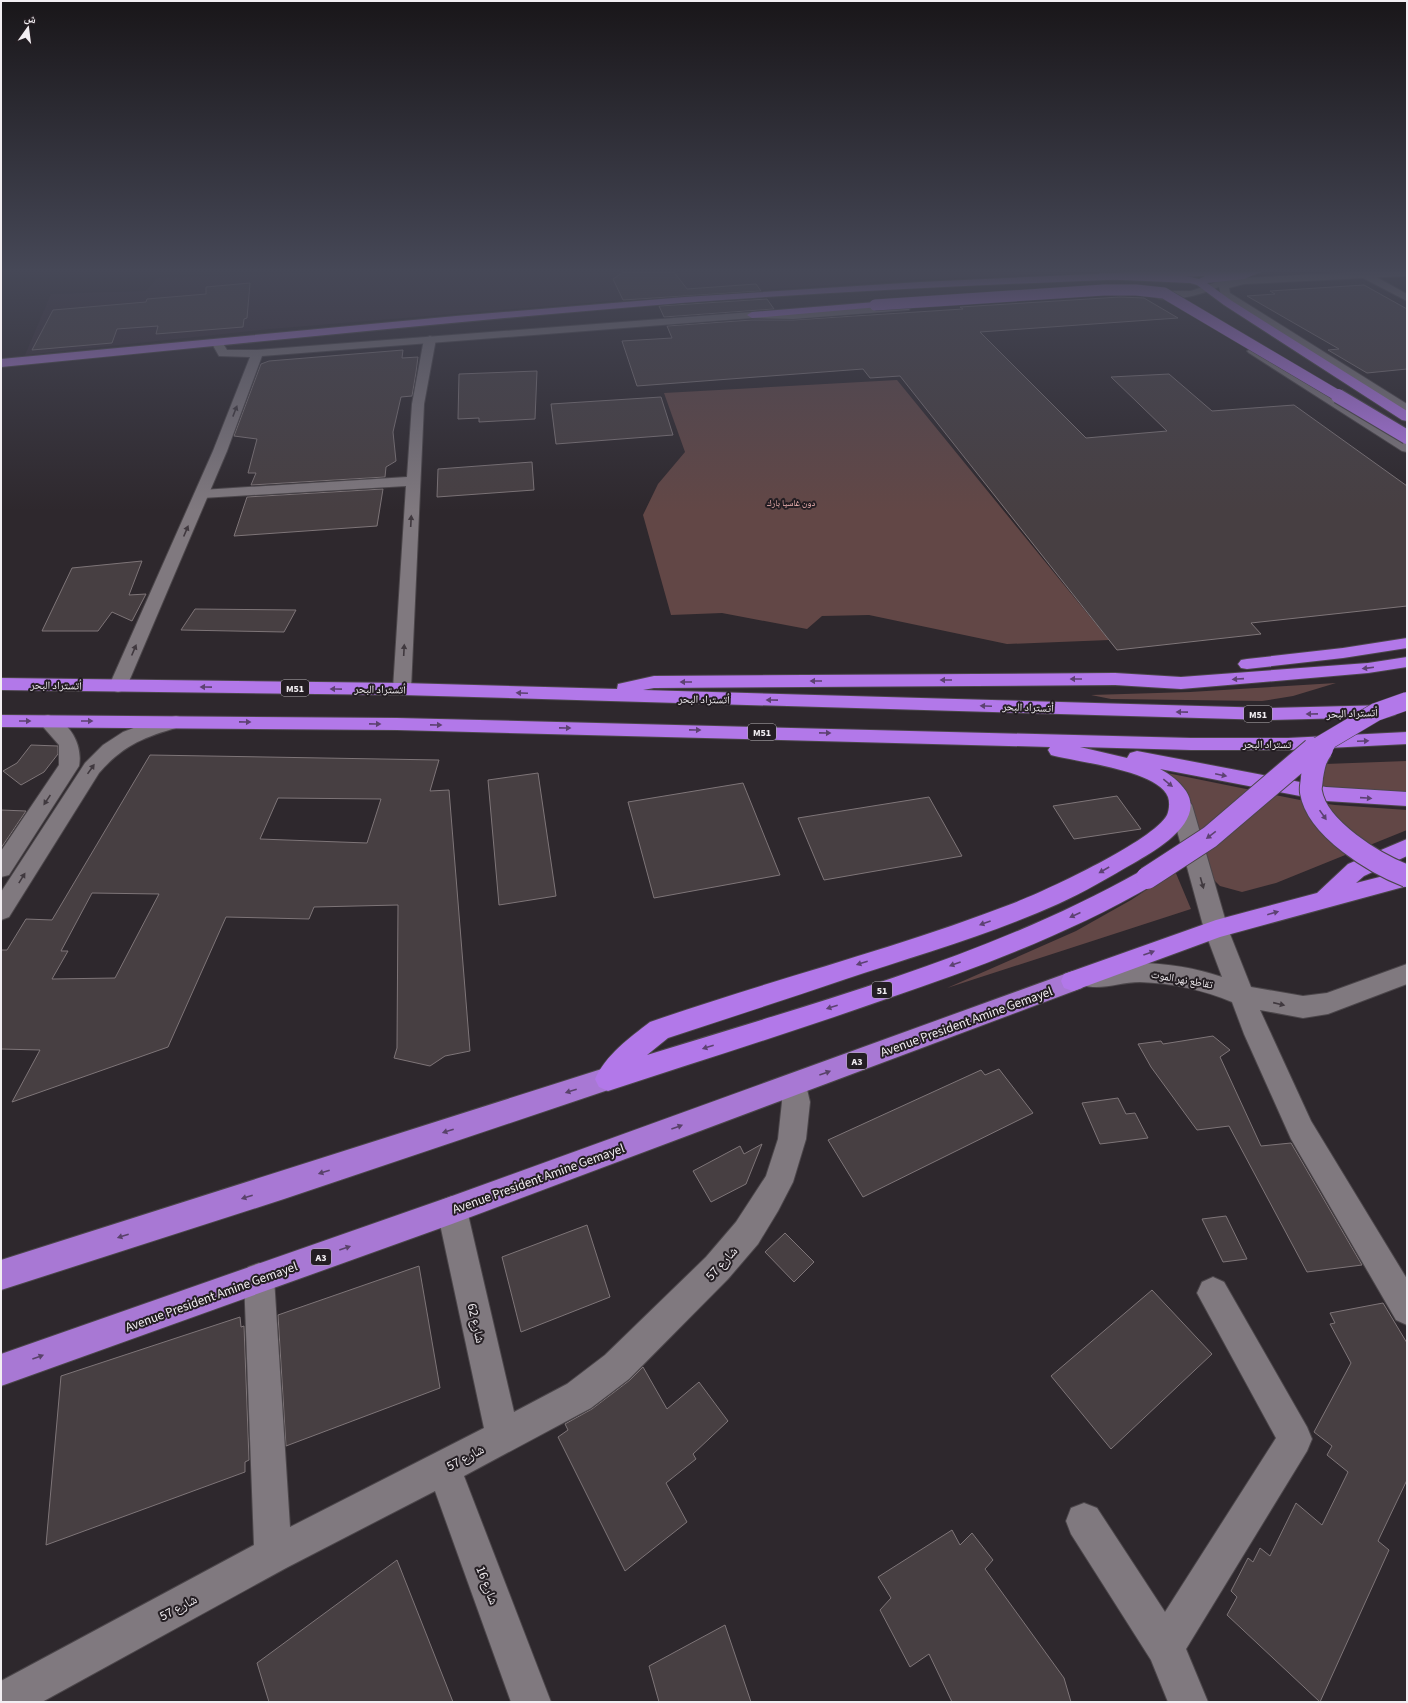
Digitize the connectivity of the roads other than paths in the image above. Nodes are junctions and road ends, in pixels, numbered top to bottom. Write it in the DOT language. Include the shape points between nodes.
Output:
graph roads {
  1 [pos="120,351"];
  2 [pos="222,351"];
  3 [pos="276,351"];
  4 [pos="428,351"];
  5 [pos="1254,351"];
  6 [pos="1264,351"];
  7 [pos="1304,351"];
  8 [pos="1315,351"];
  9 [pos="257,353"];
  10 [pos="1,363"];
  11 [pos="1407,410"];
  12 [pos="1407,417"];
  13 [pos="1407,437"];
  14 [pos="1407,448"];
  15 [pos="413,481"];
  16 [pos="202,494"];
  17 [pos="1407,643"];
  18 [pos="1407,662"];
  19 [pos="1115,679"];
  20 [pos="1,684"];
  21 [pos="118,686"];
  22 [pos="402,689"];
  23 [pos="589,696"];
  24 [pos="1407,702"];
  25 [pos="1407,709"];
  26 [pos="1,721"];
  27 [pos="48,721"];
  28 [pos="176,722"];
  29 [pos="891,734"];
  30 [pos="1407,738"];
  31 [pos="1328,742"];
  32 [pos="1051,748"];
  33 [pos="1407,799"];
  34 [pos="1181,805"];
  35 [pos="1407,847"];
  36 [pos="1,869"];
  37 [pos="1407,877"];
  38 [pos="1407,893"];
  39 [pos="1325,898"];
  40 [pos="1,911"];
  41 [pos="1216,929"];
  42 [pos="1407,974"];
  43 [pos="1073,981"];
  44 [pos="1241,995"];
  45 [pos="608,1079"];
  46 [pos="793,1085"];
  47 [pos="452,1210"];
  48 [pos="1,1275"];
  49 [pos="259,1278"];
  50 [pos="1213,1293"];
  51 [pos="1407,1309"];
  52 [pos="1,1370"];
  53 [pos="503,1437"];
  54 [pos="444,1468"];
  55 [pos="1084,1521"];
  56 [pos="273,1555"];
  57 [pos="1165,1647"];
  58 [pos="2,1702"];
  59 [pos="531,1702"];
  60 [pos="1188,1702"];
  1 -- 10 [label="highway"];
  2 -- 9 [label="street" via="223,354"];
  3 -- 9 [label="street"];
  4 -- 15 [label="street" via="418,404"];
  5 -- 14 [label="street"];
  6 -- 13 [label="highway, bridge"];
  7 -- 12 [label="highway"];
  8 -- 11 [label="street"];
  16 -- 9 [label="street, one-way"];
  15 -- 16 [label="street"];
  22 -- 15 [label="street, one-way"];
  21 -- 16 [label="street, one-way"];
  17 -- 19 [label="highway" via="1336,654"];
  18 -- 19 [label="highway, one-way" via="1308,674 1188,682"];
  19 -- 23 [label="highway, one-way" via="654,682"];
  20 -- 21 [label="highway, أتستراد البحر / M51"];
  22 -- 21 [label="highway, أتستراد البحر / M51, one-way"];
  23 -- 22 [label="highway, أتستراد البحر / M51, one-way"];
  25 -- 23 [label="highway, أتستراد البحر / M51, one-way" via="1270,714"];
  24 -- 31 [label="highway, bridge" via="1376,712"];
  26 -- 27 [label="highway, M51, one-way"];
  27 -- 28 [label="highway, M51, one-way"];
  27 -- 36 [label="street, one-way" via="70,744 72,756 69,766"];
  28 -- 29 [label="highway, M51, one-way"];
  40 -- 28 [label="street, one-way" via="101,756 143,729"];
  29 -- 30 [label="highway, تستراد البحر / M51, one-way" via="1128,742 1288,744"];
  29 -- 32 [label="highway"];
  31 -- 37 [label="highway, one-way, bridge" via="1314,760 1311,792 1317,807 1347,842 1366,856"];
  31 -- 45 [label="highway, 51, one-way, bridge" via="1301,759 1210,837 1117,896 989,952 895,986"];
  32 -- 33 [label="highway, one-way" via="1143,758 1326,794"];
  32 -- 34 [label="highway, one-way" via="1128,765 1156,774 1174,788"];
  34 -- 41 [label="street, one-way"];
  34 -- 45 [label="highway, one-way" via="1177,817 1159,836 1075,886 977,926 659,1030 620,1062"];
  35 -- 39 [label="highway" via="1356,870"];
  37 -- 39 [label="highway"];
  38 -- 39 [label="highway"];
  41 -- 39 [label="highway, one-way"];
  43 -- 41 [label="highway, one-way"];
  41 -- 44 [label="street"];
  44 -- 42 [label="street, تقاطع نهر الموت, one-way" via="1285,1005 1315,1006"];
  43 -- 44 [label="street, تقاطع نهر الموت" via="1139,972 1156,973 1217,985"];
  46 -- 43 [label="highway, Avenue President Amine Gemayel / A3, one-way"];
  44 -- 51 [label="street" via="1301,1130"];
  45 -- 48 [label="highway, one-way"];
  47 -- 46 [label="highway, Avenue President Amine Gemayel / A3, one-way"];
  46 -- 53 [label="street, شارع 57" via="796,1102 792,1139 787,1157 779,1182 747,1233 718,1268 617,1367 579,1396"];
  49 -- 47 [label="highway, Avenue President Amine Gemayel / A3, one-way"];
  47 -- 53 [label="street, شارع 62"];
  52 -- 49 [label="highway, Avenue President Amine Gemayel / A3, one-way"];
  49 -- 56 [label="street"];
  50 -- 57 [label="street" via="1294,1439"];
  53 -- 54 [label="street, شارع 57"];
  54 -- 56 [label="street, شارع 57"];
  54 -- 59 [label="street, شارع 16"];
  55 -- 57 [label="street"];
  56 -- 58 [label="street, شارع 57"];
  57 -- 60 [label="street"];
}
